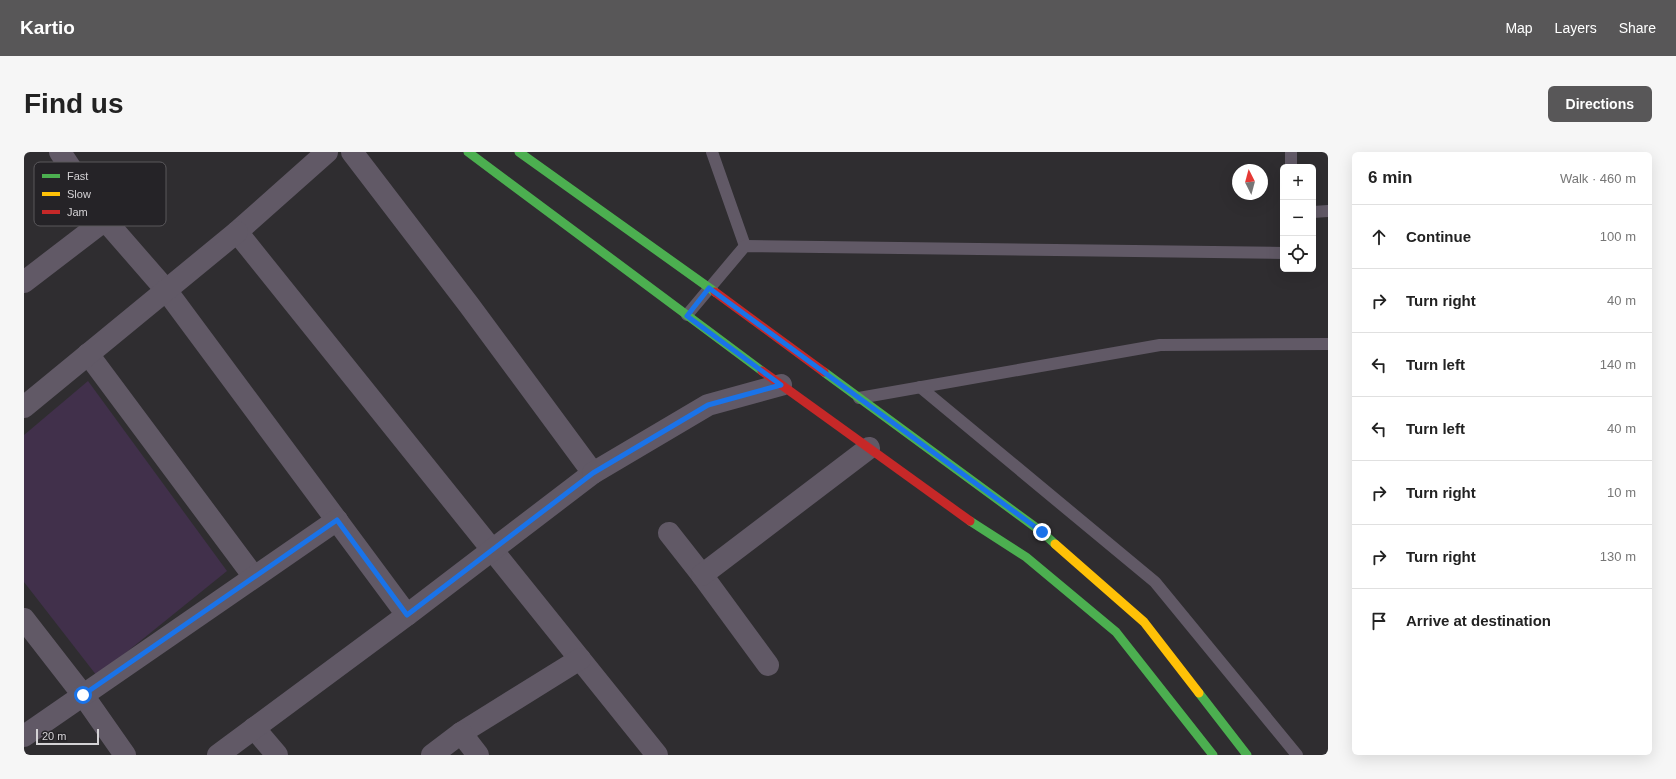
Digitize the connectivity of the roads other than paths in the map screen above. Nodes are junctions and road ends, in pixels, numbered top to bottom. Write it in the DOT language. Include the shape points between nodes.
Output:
graph roads {
  1 [pos="60,152"];
  2 [pos="327,152"];
  3 [pos="352,152"];
  4 [pos="468,152"];
  5 [pos="519,152"];
  6 [pos="712,152"];
  7 [pos="1291,152"];
  8 [pos="67,162"];
  9 [pos="1291,164"];
  10 [pos="1328,211"];
  11 [pos="1316,212"];
  12 [pos="97,226"];
  13 [pos="110,226"];
  14 [pos="237,232"];
  15 [pos="745,246"];
  16 [pos="1280,253"];
  17 [pos="24,282"];
  18 [pos="709,288"];
  19 [pos="166,290"];
  20 [pos="687,316"];
  21 [pos="1328,344"];
  22 [pos="88,354"];
  23 [pos="781,385"];
  24 [pos="920,387"];
  25 [pos="859,398"];
  26 [pos="24,407"];
  27 [pos="869,448"];
  28 [pos="593,473"];
  29 [pos="337,520"];
  30 [pos="669,533"];
  31 [pos="492,550"];
  32 [pos="702,575"];
  33 [pos="254,577"];
  34 [pos="407,615"];
  35 [pos="24,619"];
  36 [pos="580,659"];
  37 [pos="768,665"];
  38 [pos="83,695"];
  39 [pos="254,728"];
  40 [pos="461,733"];
  41 [pos="24,736"];
  42 [pos="125,755"];
  43 [pos="218,755"];
  44 [pos="277,755"];
  45 [pos="432,755"];
  46 [pos="478,755"];
  47 [pos="657,755"];
  48 [pos="1213,755"];
  49 [pos="1247,755"];
  50 [pos="1297,755"];
  1 -- 8 [label="street"];
  2 -- 14 [label="street"];
  3 -- 28 [label="street"];
  4 -- 20 [label="street"];
  5 -- 18 [label="street"];
  6 -- 15 [label="lane"];
  7 -- 9 [label="lane"];
  10 -- 11 [label="lane"];
  12 -- 17 [label="street"];
  13 -- 19 [label="street"];
  14 -- 19 [label="street"];
  14 -- 31 [label="street"];
  15 -- 16 [label="lane"];
  15 -- 18 [label="lane"];
  18 -- 20 [label="lane"];
  18 -- 25 [label="street"];
  19 -- 22 [label="street"];
  19 -- 29 [label="street"];
  20 -- 23 [label="street"];
  21 -- 24 [label="lane" via="1160,344"];
  22 -- 26 [label="street"];
  22 -- 33 [label="street"];
  23 -- 27 [label="street"];
  23 -- 28 [label="street" via="708,405"];
  24 -- 25 [label="lane"];
  24 -- 50 [label="lane" via="1156,582"];
  25 -- 49 [label="street" via="1042,532 1144,622"];
  27 -- 32 [label="street"];
  27 -- 48 [label="street" via="988,534 1026,557 1116,632"];
  28 -- 31 [label="street"];
  29 -- 33 [label="street"];
  29 -- 34 [label="street"];
  30 -- 32 [label="street"];
  31 -- 34 [label="street"];
  31 -- 36 [label="street"];
  32 -- 37 [label="street"];
  33 -- 38 [label="street"];
  34 -- 39 [label="street"];
  35 -- 38 [label="street"];
  36 -- 40 [label="street"];
  36 -- 47 [label="street"];
  38 -- 41 [label="street"];
  38 -- 42 [label="street"];
  39 -- 43 [label="street"];
  39 -- 44 [label="street"];
  40 -- 45 [label="street"];
  40 -- 46 [label="street"];
}
